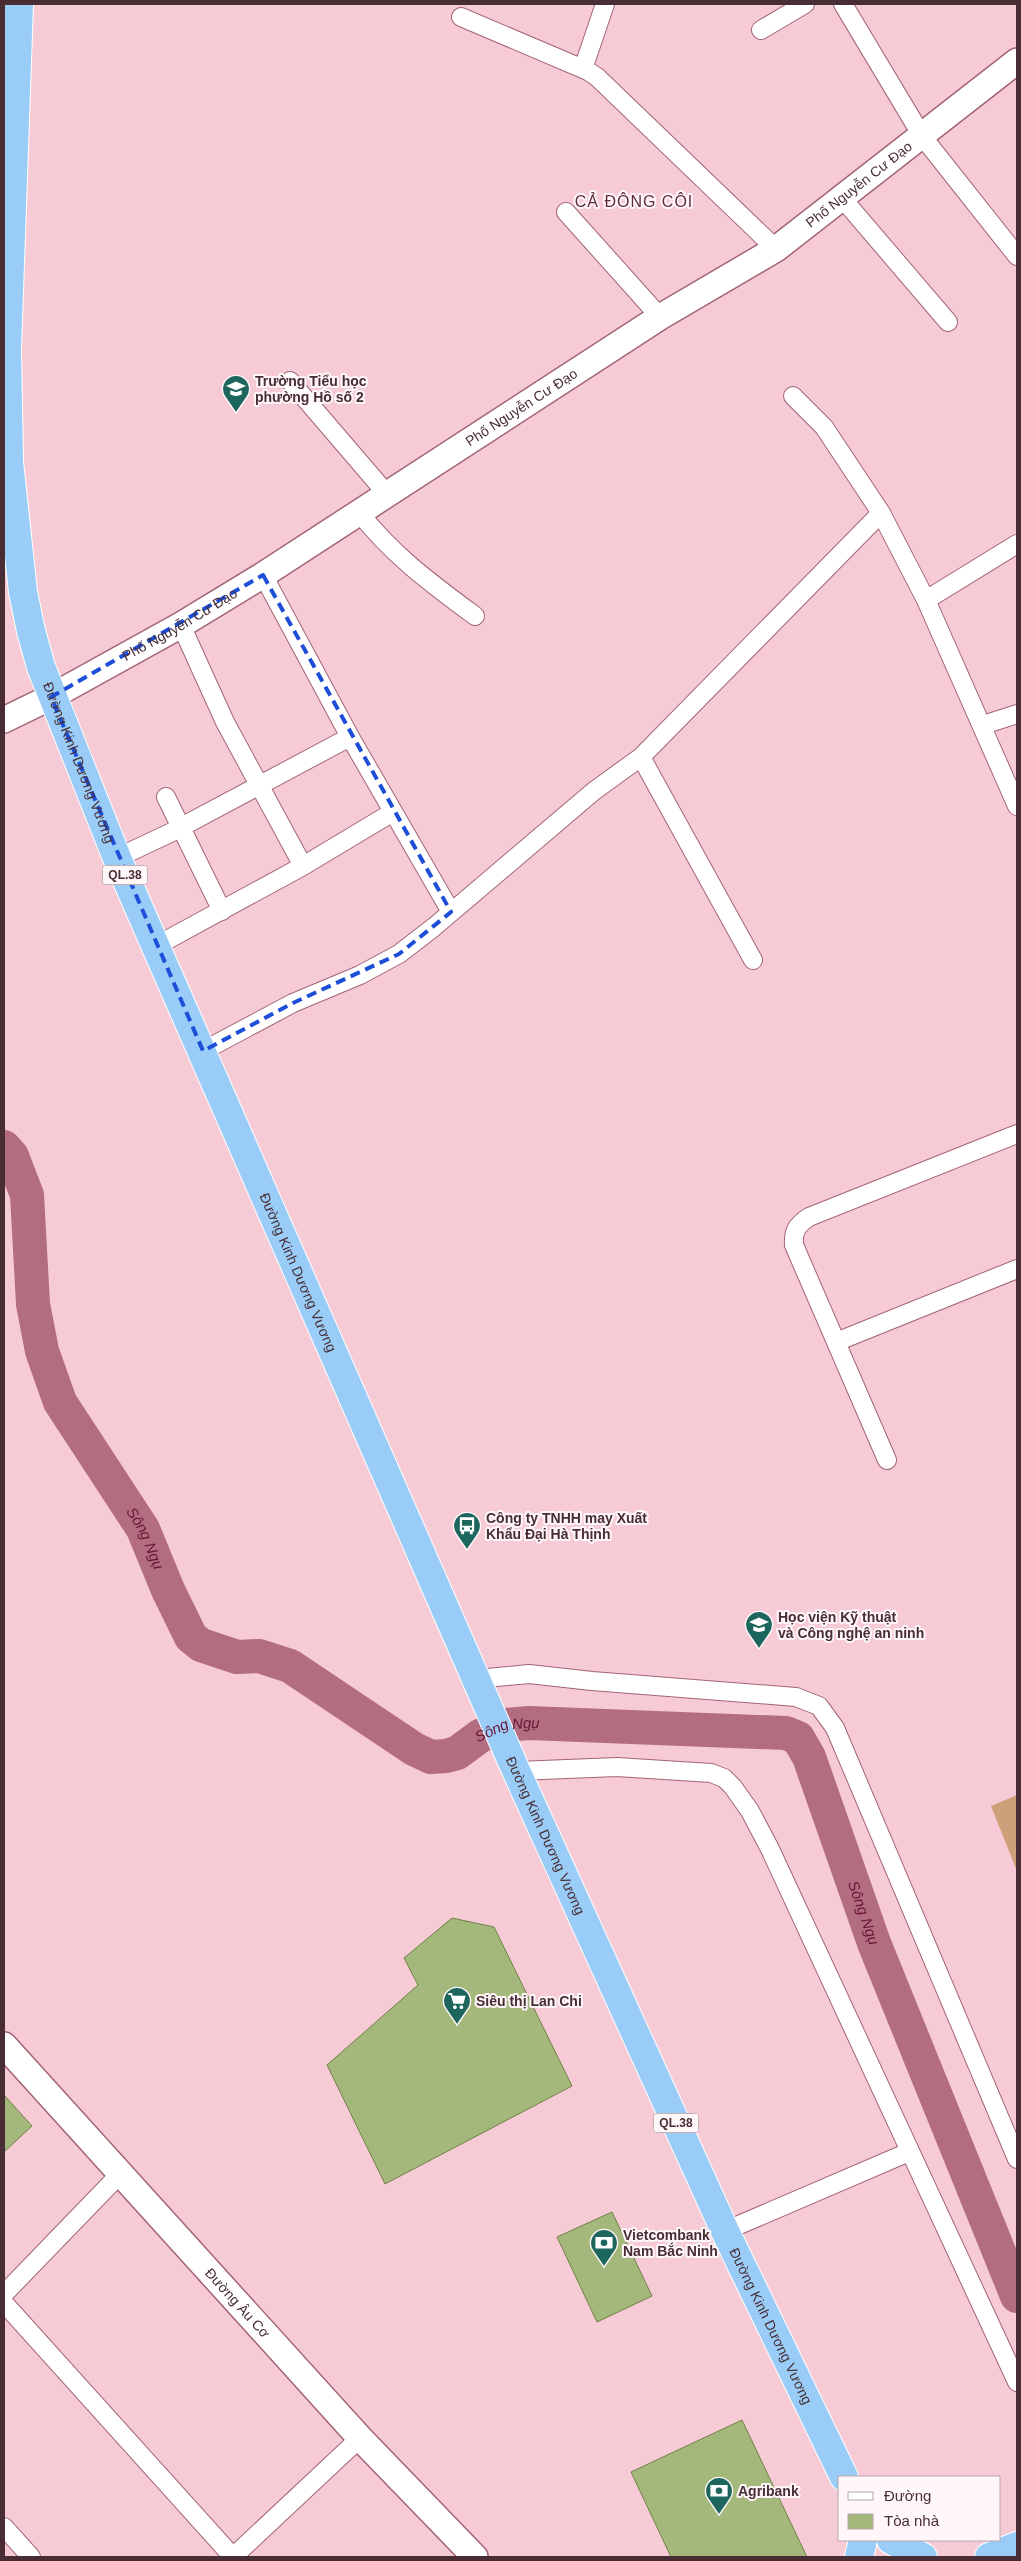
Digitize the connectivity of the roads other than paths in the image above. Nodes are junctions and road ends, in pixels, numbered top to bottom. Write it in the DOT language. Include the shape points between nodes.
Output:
graph roads {
  1 [pos="605,4"];
  2 [pos="805,4"];
  3 [pos="843,4"];
  4 [pos="14,17"];
  5 [pos="461,17"];
  6 [pos="762,30"];
  7 [pos="1017,61"];
  8 [pos="583,68"];
  9 [pos="922,136"];
  10 [pos="842,198"];
  11 [pos="566,212"];
  12 [pos="776,249"];
  13 [pos="1017,256"];
  14 [pos="660,317"];
  15 [pos="948,322"];
  16 [pos="290,381"];
  17 [pos="793,396"];
  18 [pos="386,493"];
  19 [pos="359,512"];
  20 [pos="881,513"];
  21 [pos="1017,544"];
  22 [pos="263,575"];
  23 [pos="926,600"];
  24 [pos="475,616"];
  25 [pos="181,624"];
  26 [pos="51,697"];
  27 [pos="1017,714"];
  28 [pos="4,720"];
  29 [pos="983,725"];
  30 [pos="350,737"];
  31 [pos="640,757"];
  32 [pos="259,785"];
  33 [pos="166,797"];
  34 [pos="1017,806"];
  35 [pos="393,812"];
  36 [pos="181,828"];
  37 [pos="117,858"];
  38 [pos="303,866"];
  39 [pos="222,911"];
  40 [pos="451,912"];
  41 [pos="156,946"];
  42 [pos="753,960"];
  43 [pos="203,1051"];
  44 [pos="1017,1134"];
  45 [pos="1017,1269"];
  46 [pos="836,1342"];
  47 [pos="887,1460"];
  48 [pos="480,1685"];
  49 [pos="516,1768"];
  50 [pos="4,2045"];
  51 [pos="909,2152"];
  52 [pos="1017,2159"];
  53 [pos="120,2174"];
  54 [pos="725,2231"];
  55 [pos="4,2294"];
  56 [pos="4,2303"];
  57 [pos="1017,2382"];
  58 [pos="360,2438"];
  59 [pos="844,2476"];
  60 [pos="4,2527"];
  61 [pos="863,2541"];
  62 [pos="874,2541"];
  63 [pos="893,2541"];
  64 [pos="1017,2546"];
  65 [pos="31,2557"];
  66 [pos="233,2557"];
  67 [pos="475,2557"];
  68 [pos="859,2557"];
  69 [pos="882,2557"];
  70 [pos="923,2557"];
  71 [pos="989,2557"];
  1 -- 8 [label="street"];
  2 -- 6 [label="street"];
  3 -- 9 [label="street"];
  4 -- 26 [label="highway, Đường Kinh Dương Vương / QL.38" via="7,350 9,462 23,592"];
  5 -- 8 [label="street"];
  7 -- 9 [label="street, Phố Nguyễn Cư Đạo"];
  8 -- 12 [label="street" via="597,76"];
  9 -- 10 [label="street, Phố Nguyễn Cư Đạo"];
  9 -- 13 [label="street"];
  10 -- 12 [label="street, Phố Nguyễn Cư Đạo"];
  10 -- 15 [label="street"];
  11 -- 14 [label="street"];
  12 -- 14 [label="street, Phố Nguyễn Cư Đạo"];
  14 -- 18 [label="street, Phố Nguyễn Cư Đạo"];
  16 -- 18 [label="street"];
  17 -- 20 [label="street" via="824,427"];
  18 -- 19 [label="street, Phố Nguyễn Cư Đạo"];
  19 -- 22 [label="street, Phố Nguyễn Cư Đạo"];
  19 -- 24 [label="street" via="379,539"];
  20 -- 23 [label="street"];
  20 -- 31 [label="street"];
  21 -- 23 [label="street"];
  22 -- 25 [label="street, Phố Nguyễn Cư Đạo"];
  22 -- 30 [label="street"];
  23 -- 29 [label="street"];
  25 -- 26 [label="street, Phố Nguyễn Cư Đạo"];
  25 -- 32 [label="street" via="225,722"];
  26 -- 28 [label="street, Phố Nguyễn Cư Đạo"];
  26 -- 37 [label="highway, Đường Kinh Dương Vương / QL.38"];
  27 -- 29 [label="street"];
  29 -- 34 [label="street"];
  30 -- 32 [label="street"];
  30 -- 35 [label="street"];
  31 -- 40 [label="street" via="594,791"];
  31 -- 42 [label="street"];
  32 -- 36 [label="street"];
  32 -- 38 [label="street"];
  33 -- 36 [label="street"];
  35 -- 38 [label="street"];
  35 -- 40 [label="street"];
  36 -- 37 [label="street"];
  36 -- 39 [label="street"];
  37 -- 41 [label="highway, Đường Kinh Dương Vương / QL.38"];
  38 -- 39 [label="street"];
  39 -- 41 [label="street"];
  40 -- 43 [label="street" via="399,954 360,975 293,1003"];
  41 -- 43 [label="highway, Đường Kinh Dương Vương / QL.38"];
  43 -- 48 [label="highway, Đường Kinh Dương Vương / QL.38"];
  44 -- 46 [label="street" via="800,1223 793,1232 794,1245"];
  45 -- 46 [label="street"];
  46 -- 47 [label="street"];
  48 -- 49 [label="highway, Đường Kinh Dương Vương / QL.38"];
  48 -- 52 [label="street" via="530,1674 796,1697 819,1706 835,1728"];
  49 -- 51 [label="street" via="617,1767 711,1774 724,1778 734,1787 770,1849"];
  49 -- 54 [label="highway, Đường Kinh Dương Vương / QL.38"];
  50 -- 53 [label="street, Đường Âu Cơ"];
  51 -- 54 [label="street"];
  51 -- 57 [label="street"];
  53 -- 55 [label="street"];
  53 -- 58 [label="street, Đường Âu Cơ"];
  54 -- 59 [label="highway, Đường Kinh Dương Vương / QL.38"];
  56 -- 66 [label="street"];
  58 -- 66 [label="street"];
  58 -- 67 [label="street, Đường Âu Cơ"];
  60 -- 65 [label="street"];
  61 -- 68 [label="highway"];
  62 -- 69 [label="highway"];
  63 -- 70 [label="highway"];
  64 -- 71 [label="highway"];
}
